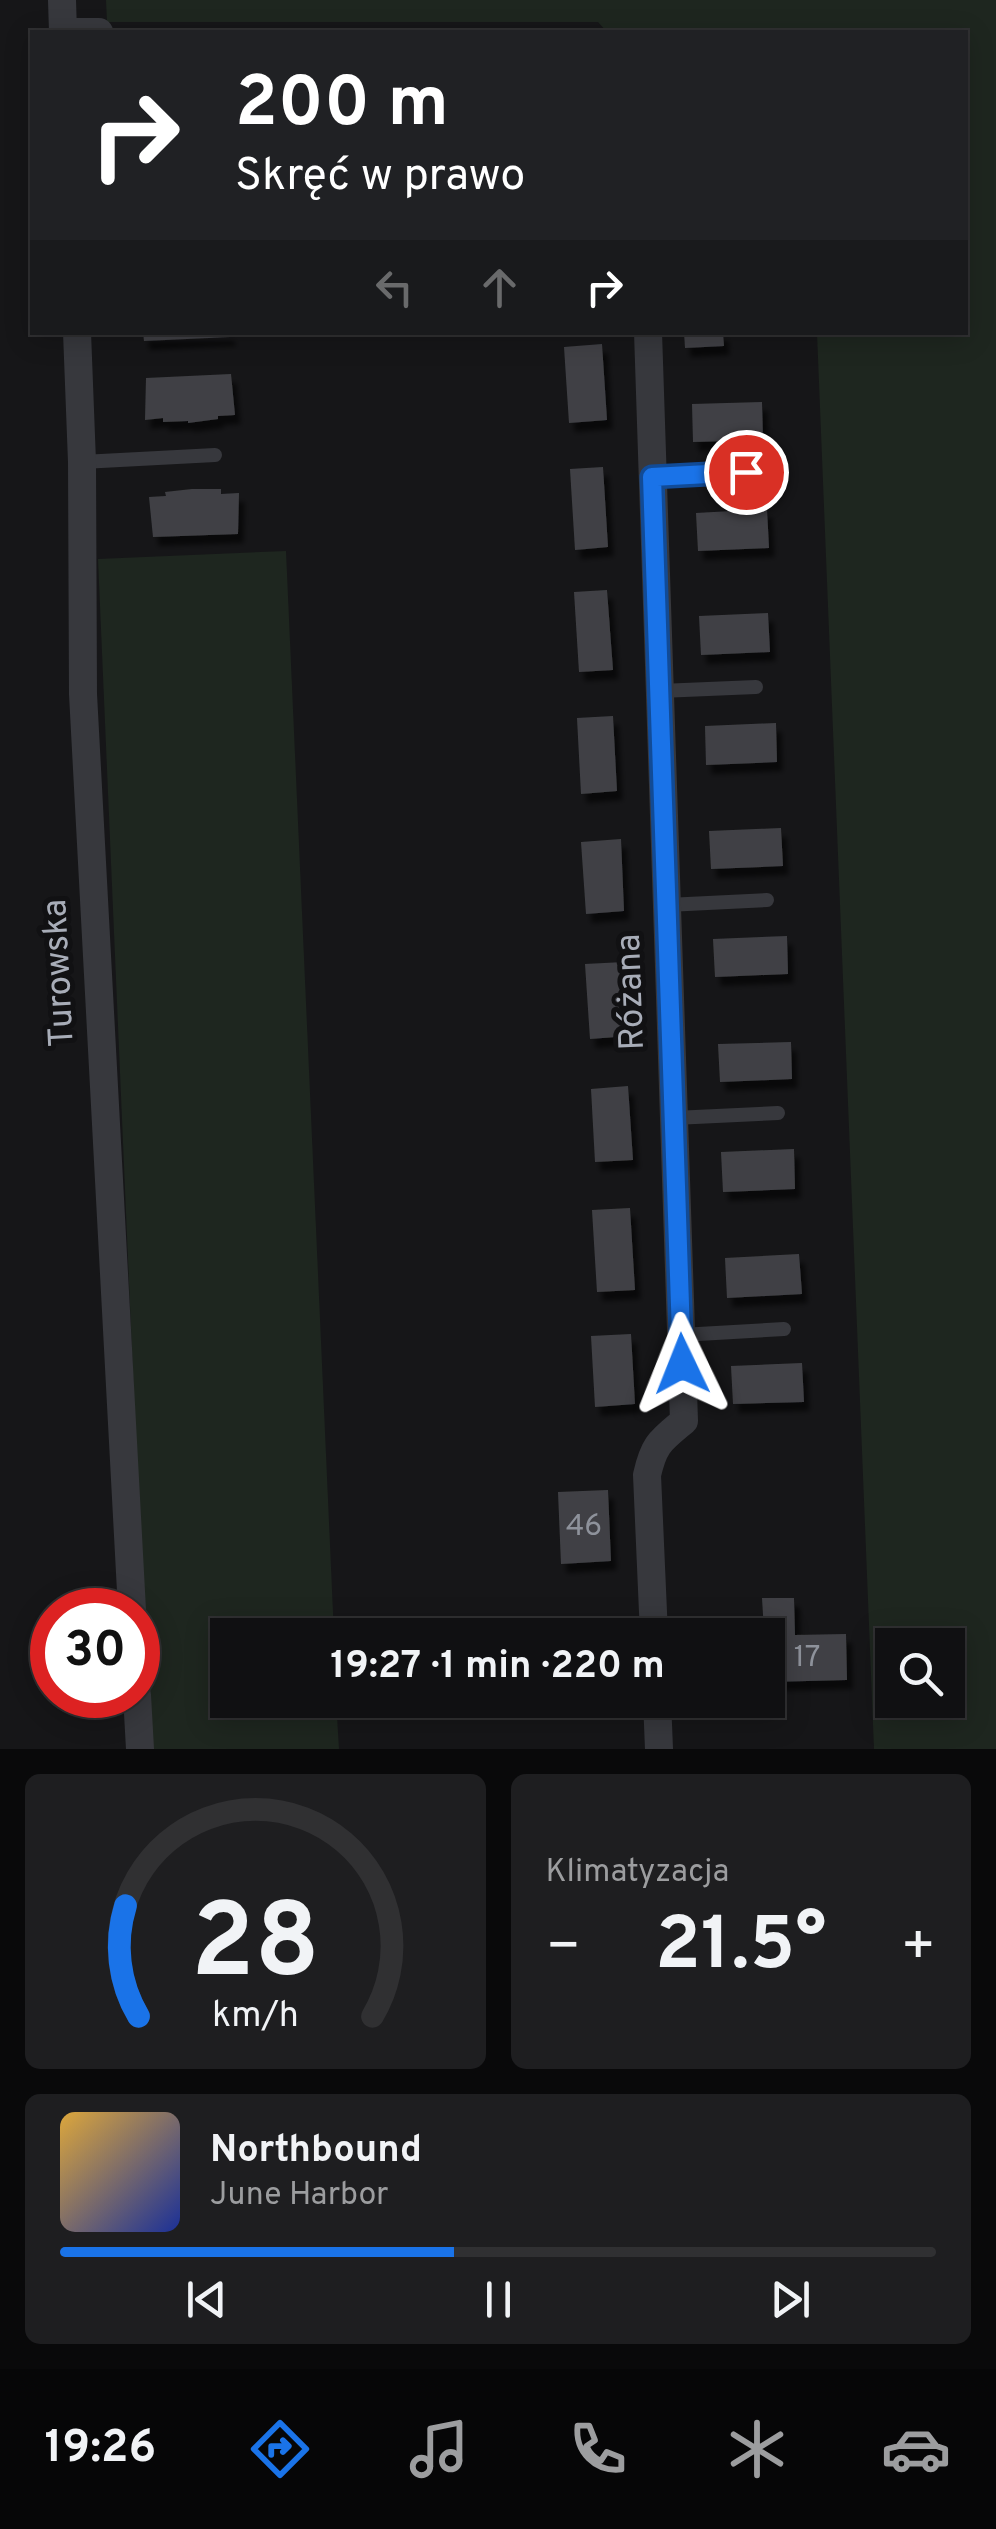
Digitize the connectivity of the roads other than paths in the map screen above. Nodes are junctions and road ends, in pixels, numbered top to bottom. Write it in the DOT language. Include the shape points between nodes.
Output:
graph roads {
  1 [pos="62,0"];
  2 [pos="63,30"];
  3 [pos="76,335"];
  4 [pos="648,335"];
  5 [pos="216,455"];
  6 [pos="82,462"];
  7 [pos="746,472"];
  8 [pos="652,477"];
  9 [pos="756,687"];
  10 [pos="660,691"];
  11 [pos="767,900"];
  12 [pos="667,905"];
  13 [pos="778,1113"];
  14 [pos="674,1118"];
  15 [pos="784,1330"];
  16 [pos="681,1335"];
  17 [pos="131,1588"];
  18 [pos="653,1618"];
  19 [pos="138,1718"];
  20 [pos="658,1718"];
  21 [pos="140,1749"];
  22 [pos="660,1749"];
  1 -- 2 [label="street"];
  3 -- 6 [label="street, Turowska"];
  4 -- 8 [label="street, Różana"];
  5 -- 6 [label="lane"];
  6 -- 17 [label="street, Turowska" via="83,694"];
  7 -- 8 [label="lane"];
  8 -- 10 [label="street, Różana"];
  9 -- 10 [label="lane"];
  10 -- 12 [label="street, Różana"];
  11 -- 12 [label="lane"];
  12 -- 14 [label="street, Różana"];
  13 -- 14 [label="lane"];
  14 -- 16 [label="street, Różana"];
  15 -- 16 [label="lane"];
  16 -- 18 [label="street, Różana" via="684,1422 662,1438 647,1475"];
  19 -- 21 [label="street"];
  20 -- 22 [label="street"];
}
